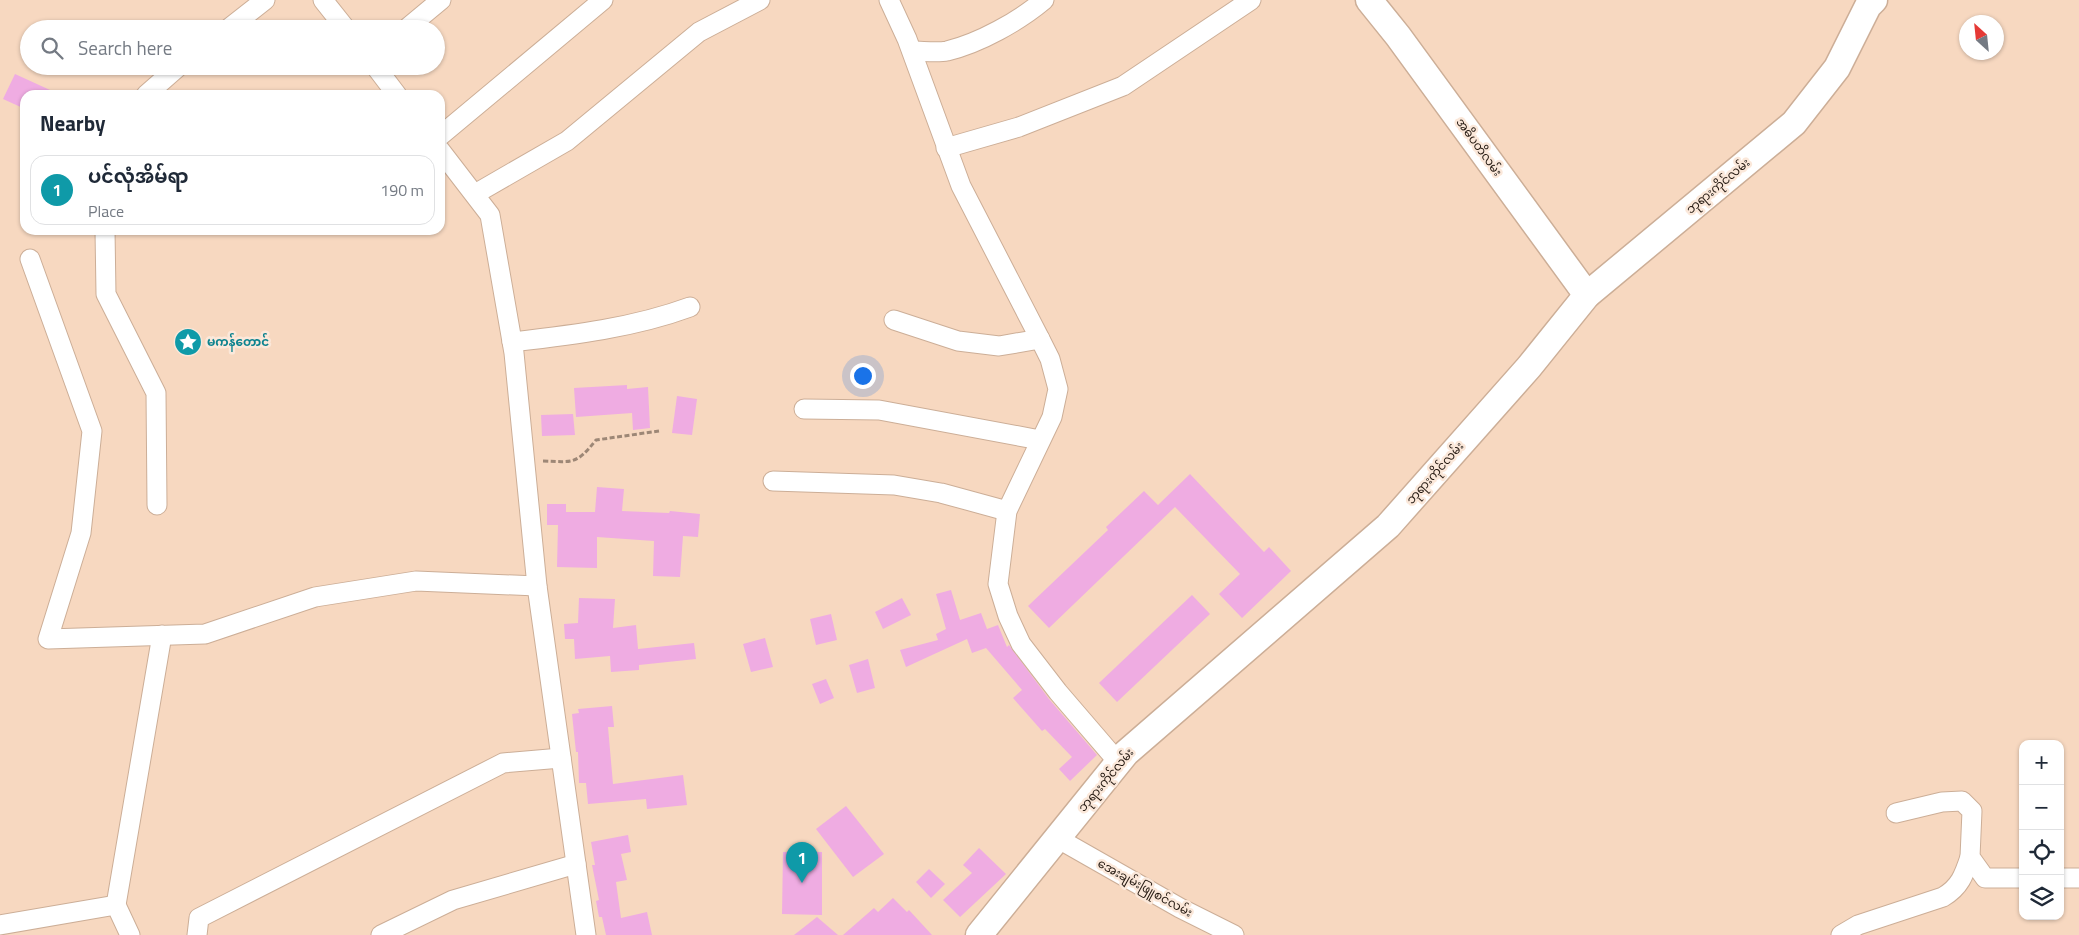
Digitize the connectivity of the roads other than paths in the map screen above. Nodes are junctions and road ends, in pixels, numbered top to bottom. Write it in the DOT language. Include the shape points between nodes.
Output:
graph roads {
  1 [pos="265,0"];
  2 [pos="323,0"];
  3 [pos="441,0"];
  4 [pos="603,0"];
  5 [pos="760,0"];
  6 [pos="889,0"];
  7 [pos="1044,0"];
  8 [pos="1251,0"];
  9 [pos="1369,0"];
  10 [pos="1874,0"];
  11 [pos="239,20"];
  12 [pos="339,20"];
  13 [pos="417,20"];
  14 [pos="912,51"];
  15 [pos="169,75"];
  16 [pos="382,75"];
  17 [pos="152,90"];
  18 [pos="393,90"];
  19 [pos="445,132"];
  20 [pos="946,148"];
  21 [pos="445,156"];
  22 [pos="475,194"];
  23 [pos="105,235"];
  24 [pos="30,259"];
  25 [pos="1587,295"];
  26 [pos="690,307"];
  27 [pos="894,320"];
  28 [pos="1040,339"];
  29 [pos="512,342"];
  30 [pos="804,409"];
  31 [pos="1040,440"];
  32 [pos="773,481"];
  33 [pos="157,505"];
  34 [pos="1007,511"];
  35 [pos="538,586"];
  36 [pos="162,635"];
  37 [pos="561,758"];
  38 [pos="1119,763"];
  39 [pos="1896,813"];
  40 [pos="1057,838"];
  41 [pos="1970,856"];
  42 [pos="576,864"];
  43 [pos="2019,878"];
  44 [pos="2064,878"];
  45 [pos="2079,878"];
  46 [pos="116,905"];
  47 [pos="0,925"];
  48 [pos="1859,930"];
  49 [pos="130,935"];
  50 [pos="197,935"];
  51 [pos="381,935"];
  52 [pos="586,935"];
  53 [pos="979,935"];
  54 [pos="1234,935"];
  55 [pos="1841,935"];
  1 -- 11 [label="street"];
  2 -- 12 [label="street"];
  3 -- 13 [label="street"];
  4 -- 19 [label="street"];
  5 -- 22 [label="street" via="699,32 567,141"];
  6 -- 14 [label="street"];
  7 -- 14 [label="street" via="1028,14 955,48"];
  8 -- 20 [label="street" via="1123,86 1019,127"];
  9 -- 25 [label="street, အဓိပတိလမ်း"];
  10 -- 25 [label="street, ဘုရားကိုင်လမ်း" via="1837,68 1794,122"];
  14 -- 20 [label="street"];
  15 -- 17 [label="street"];
  16 -- 18 [label="street"];
  20 -- 28 [label="street" via="960,186"];
  21 -- 22 [label="street"];
  22 -- 29 [label="street" via="490,215"];
  23 -- 33 [label="street" via="106,294 156,393"];
  24 -- 36 [label="street" via="92,431 81,533 48,639"];
  25 -- 38 [label="street, ဘုရားကိုင်လမ်း" via="1529,367 1388,526 1126,753"];
  26 -- 29 [label="street" via="667,316 585,333"];
  27 -- 28 [label="street" via="958,342 999,346"];
  28 -- 31 [label="street" via="1050,359 1058,389 1052,417"];
  29 -- 35 [label="street"];
  30 -- 31 [label="street" via="879,410"];
  31 -- 34 [label="street"];
  32 -- 34 [label="street" via="894,485 941,492"];
  34 -- 38 [label="street" via="998,584 1008,616 1021,644"];
  35 -- 36 [label="street" via="416,581 316,597 205,634"];
  35 -- 37 [label="street"];
  36 -- 46 [label="street"];
  37 -- 42 [label="street"];
  37 -- 50 [label="street" via="503,763 199,918"];
  38 -- 40 [label="street, ဘုရားကိုင်လမ်း"];
  39 -- 41 [label="street" via="1942,802 1962,801 1972,811"];
  40 -- 53 [label="street, ဘုရားကိုင်လမ်း"];
  40 -- 54 [label="street, အေးချမ်းဖြူစင်လမ်း"];
  41 -- 43 [label="street" via="1985,878"];
  41 -- 48 [label="street" via="1964,876 1955,890"];
  42 -- 51 [label="street" via="453,900"];
  42 -- 52 [label="street"];
  44 -- 45 [label="street"];
  46 -- 47 [label="street"];
  46 -- 49 [label="street"];
  48 -- 55 [label="street"];
}
